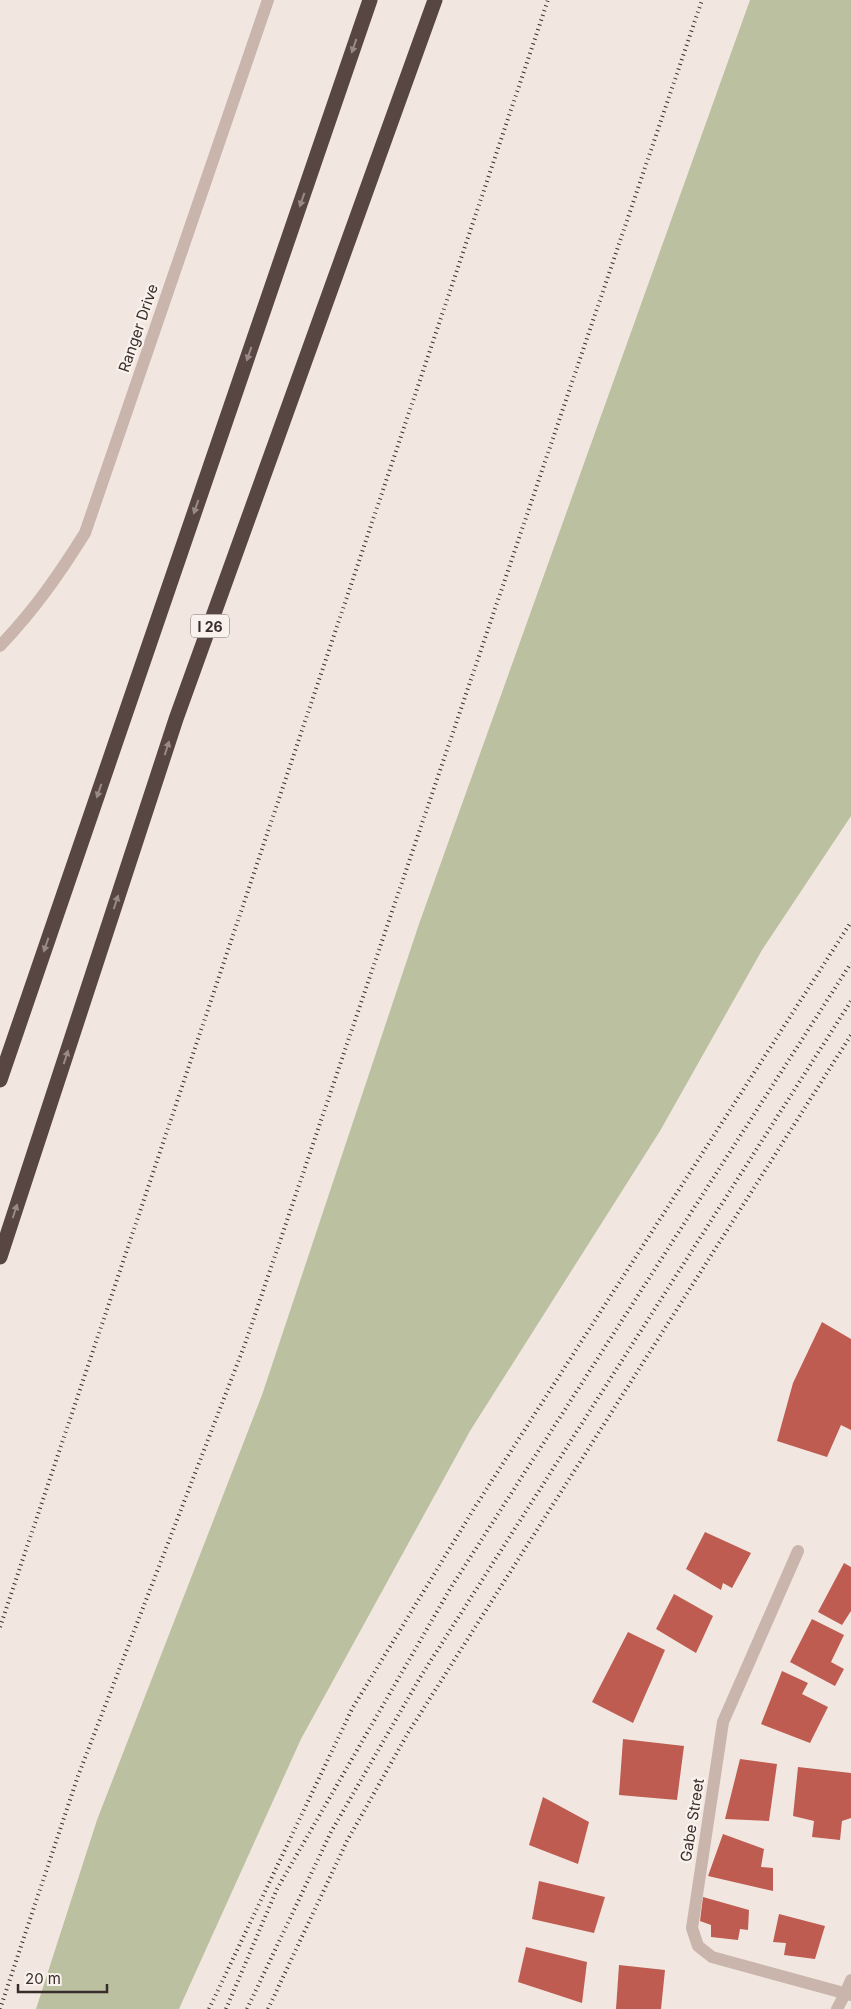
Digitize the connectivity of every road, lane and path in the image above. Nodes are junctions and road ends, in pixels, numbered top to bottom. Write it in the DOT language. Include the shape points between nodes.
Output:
graph roads {
  1 [pos="268,0"];
  2 [pos="370,0"];
  3 [pos="435,0"];
  4 [pos="0,646"];
  5 [pos="0,1080"];
  6 [pos="0,1257"];
  7 [pos="798,1551"];
  8 [pos="851,1980"];
  9 [pos="848,1994"];
  10 [pos="836,2009"];
  1 -- 4 [label="street, Ranger Drive" via="85,532 54,582"];
  2 -- 5 [label="highway, one-way"];
  6 -- 3 [label="highway, I 26, one-way" via="176,719"];
  7 -- 9 [label="street, Gabe Street" via="723,1722 692,1928 698,1946 712,1957"];
  8 -- 9 [label="street"];
  9 -- 10 [label="street"];
}
